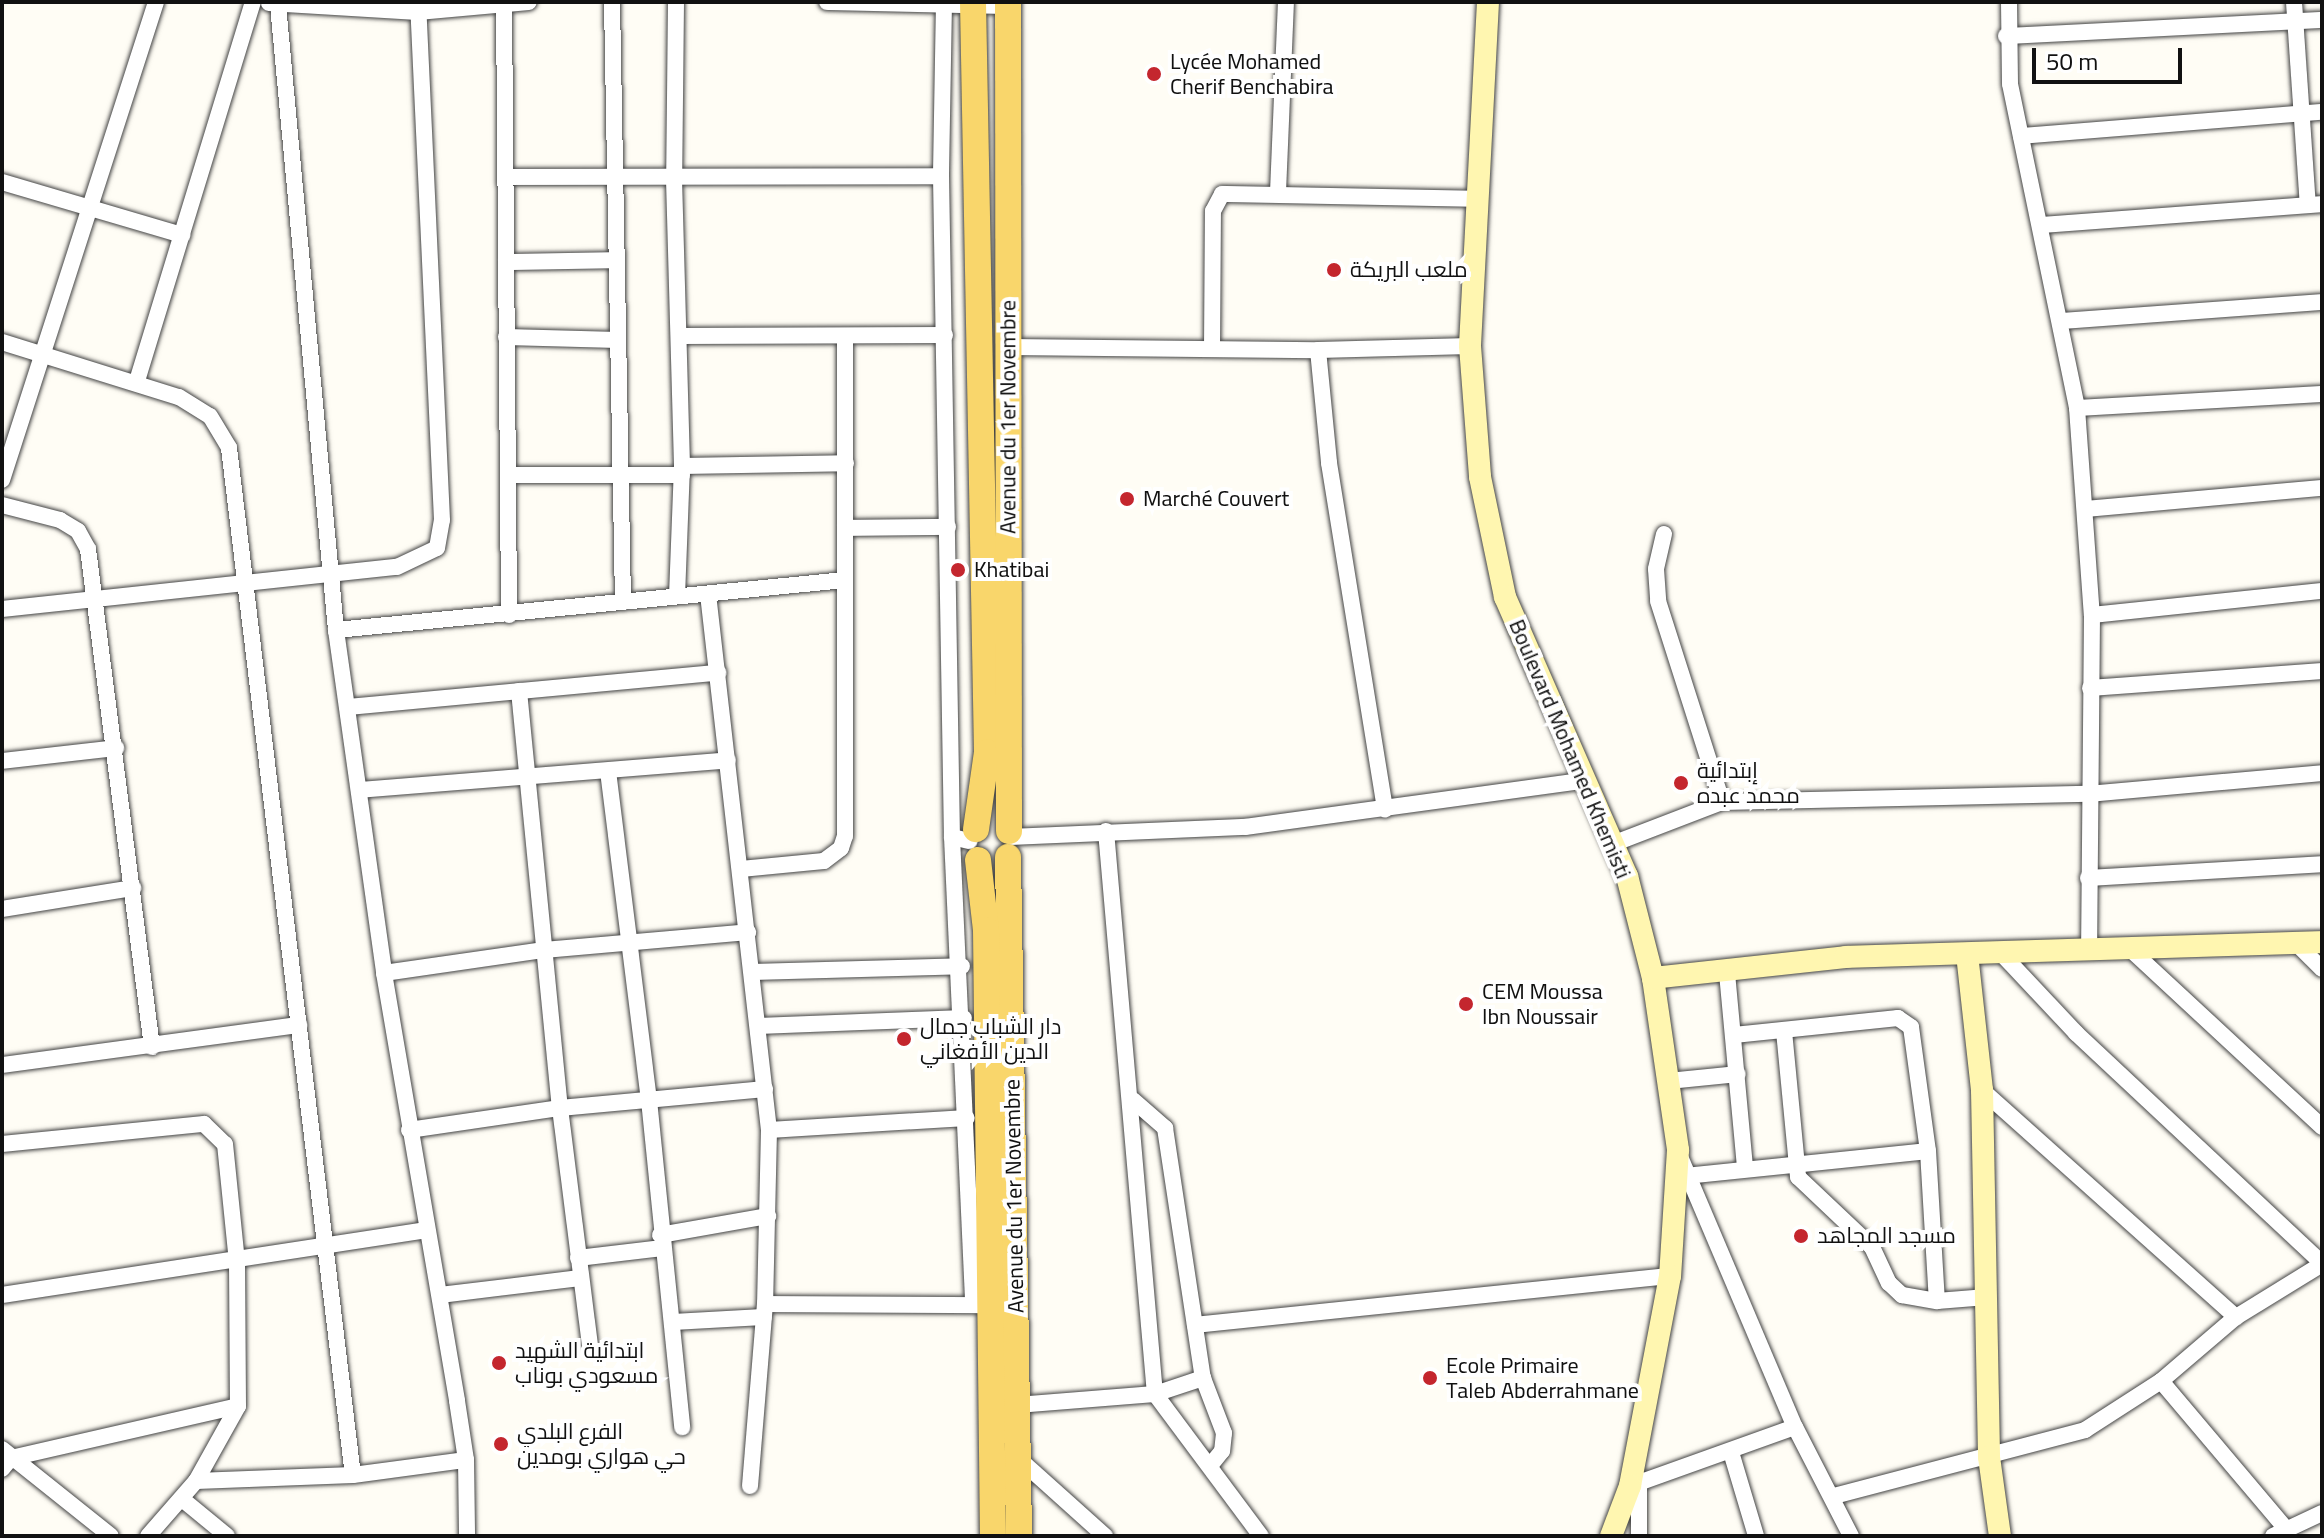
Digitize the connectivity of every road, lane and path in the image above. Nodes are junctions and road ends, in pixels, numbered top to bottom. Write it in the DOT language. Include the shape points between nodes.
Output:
graph roads {
  1 [pos="156,2"];
  2 [pos="253,2"];
  3 [pos="260,2"];
  4 [pos="504,2"];
  5 [pos="529,2"];
  6 [pos="612,2"];
  7 [pos="676,2"];
  8 [pos="827,2"];
  9 [pos="1286,2"];
  10 [pos="1488,2"];
  11 [pos="2009,2"];
  12 [pos="2294,2"];
  13 [pos="944,3"];
  14 [pos="973,3"];
  15 [pos="1008,4"];
  16 [pos="278,5"];
  17 [pos="418,7"];
  18 [pos="2322,20"];
  19 [pos="2296,22"];
  20 [pos="2006,36"];
  21 [pos="2322,112"];
  22 [pos="2303,114"];
  23 [pos="2021,136"];
  24 [pos="941,176"];
  25 [pos="505,177"];
  26 [pos="615,178"];
  27 [pos="674,179"];
  28 [pos="2,182"];
  29 [pos="1278,192"];
  30 [pos="1478,199"];
  31 [pos="2315,204"];
  32 [pos="87,207"];
  33 [pos="2043,225"];
  34 [pos="182,235"];
  35 [pos="616,260"];
  36 [pos="506,262"];
  37 [pos="2322,302"];
  38 [pos="2063,321"];
  39 [pos="945,335"];
  40 [pos="679,336"];
  41 [pos="845,336"];
  42 [pos="506,337"];
  43 [pos="618,340"];
  44 [pos="2,342"];
  45 [pos="1470,346"];
  46 [pos="1009,347"];
  47 [pos="1212,349"];
  48 [pos="1318,350"];
  49 [pos="45,355"];
  50 [pos="137,381"];
  51 [pos="2322,394"];
  52 [pos="2077,408"];
  53 [pos="846,463"];
  54 [pos="682,470"];
  55 [pos="621,473"];
  56 [pos="508,475"];
  57 [pos="2,480"];
  58 [pos="2322,488"];
  59 [pos="2,505"];
  60 [pos="2085,509"];
  61 [pos="948,527"];
  62 [pos="845,528"];
  63 [pos="1664,534"];
  64 [pos="332,573"];
  65 [pos="845,580"];
  66 [pos="245,582"];
  67 [pos="2322,591"];
  68 [pos="708,594"];
  69 [pos="677,595"];
  70 [pos="98,599"];
  71 [pos="623,602"];
  72 [pos="2,609"];
  73 [pos="509,615"];
  74 [pos="2092,615"];
  75 [pos="336,630"];
  76 [pos="2322,671"];
  77 [pos="718,673"];
  78 [pos="2090,688"];
  79 [pos="519,691"];
  80 [pos="348,707"];
  81 [pos="116,748"];
  82 [pos="728,760"];
  83 [pos="2,761"];
  84 [pos="608,771"];
  85 [pos="2322,773"];
  86 [pos="525,778"];
  87 [pos="1581,781"];
  88 [pos="359,790"];
  89 [pos="2088,794"];
  90 [pos="1722,802"];
  91 [pos="1385,810"];
  92 [pos="1106,831"];
  93 [pos="969,842"];
  94 [pos="1009,842"];
  95 [pos="1615,843"];
  96 [pos="2322,864"];
  97 [pos="741,869"];
  98 [pos="2088,878"];
  99 [pos="133,888"];
  100 [pos="2,909"];
  101 [pos="748,932"];
  102 [pos="2295,942"];
  103 [pos="2322,942"];
  104 [pos="629,944"];
  105 [pos="2089,949"];
  106 [pos="2130,949"];
  107 [pos="544,950"];
  108 [pos="2000,952"];
  109 [pos="1967,954"];
  110 [pos="962,966"];
  111 [pos="2322,969"];
  112 [pos="752,972"];
  113 [pos="384,973"];
  114 [pos="1727,973"];
  115 [pos="1653,978"];
  116 [pos="964,1018"];
  117 [pos="299,1025"];
  118 [pos="758,1026"];
  119 [pos="1784,1031"];
  120 [pos="1734,1035"];
  121 [pos="152,1047"];
  122 [pos="2,1065"];
  123 [pos="1738,1074"];
  124 [pos="1669,1081"];
  125 [pos="765,1089"];
  126 [pos="1982,1090"];
  127 [pos="649,1100"];
  128 [pos="1133,1100"];
  129 [pos="560,1108"];
  130 [pos="967,1118"];
  131 [pos="2322,1127"];
  132 [pos="409,1130"];
  133 [pos="769,1130"];
  134 [pos="2,1144"];
  135 [pos="1678,1150"];
  136 [pos="1928,1151"];
  137 [pos="1795,1162"];
  138 [pos="1745,1168"];
  139 [pos="1686,1176"];
  140 [pos="768,1216"];
  141 [pos="425,1230"];
  142 [pos="661,1241"];
  143 [pos="327,1248"];
  144 [pos="578,1258"];
  145 [pos="237,1263"];
  146 [pos="2322,1264"];
  147 [pos="1670,1276"];
  148 [pos="580,1278"];
  149 [pos="2,1295"];
  150 [pos="440,1295"];
  151 [pos="1987,1297"];
  152 [pos="1937,1301"];
  153 [pos="981,1305"];
  154 [pos="765,1310"];
  155 [pos="2236,1317"];
  156 [pos="672,1322"];
  157 [pos="1195,1325"];
  158 [pos="590,1344"];
  159 [pos="1203,1378"];
  160 [pos="2161,1381"];
  161 [pos="1155,1394"];
  162 [pos="1017,1405"];
  163 [pos="238,1406"];
  164 [pos="682,1427"];
  165 [pos="1795,1427"];
  166 [pos="1731,1452"];
  167 [pos="1989,1457"];
  168 [pos="1018,1458"];
  169 [pos="5,1459"];
  170 [pos="466,1460"];
  171 [pos="1210,1466"];
  172 [pos="353,1475"];
  173 [pos="196,1481"];
  174 [pos="1635,1482"];
  175 [pos="750,1486"];
  176 [pos="1834,1496"];
  177 [pos="182,1499"];
  178 [pos="2322,1513"];
  179 [pos="2280,1533"];
  180 [pos="111,1536"];
  181 [pos="148,1536"];
  182 [pos="227,1536"];
  183 [pos="467,1536"];
  184 [pos="993,1536"];
  185 [pos="1019,1536"];
  186 [pos="1105,1536"];
  187 [pos="1261,1536"];
  188 [pos="1611,1536"];
  189 [pos="1639,1536"];
  190 [pos="1756,1536"];
  191 [pos="1851,1536"];
  192 [pos="2000,1536"];
  1 -- 32 [label="street"];
  2 -- 34 [label="street"];
  3 -- 16 [label="street"];
  4 -- 5 [label="street"];
  4 -- 17 [label="street"];
  4 -- 25 [label="street"];
  6 -- 26 [label="street"];
  7 -- 27 [label="street"];
  8 -- 13 [label="street"];
  9 -- 29 [label="street"];
  10 -- 30 [label="main road, Boulevard Mohamed Khemisti"];
  11 -- 20 [label="street"];
  12 -- 19 [label="street"];
  13 -- 14 [label="street"];
  13 -- 24 [label="street"];
  14 -- 15 [label="street"];
  14 -- 93 [label="main road, Avenue du 1er Novembre" via="987,752"];
  15 -- 46 [label="main road, Avenue du 1er Novembre"];
  16 -- 17 [label="street"];
  16 -- 64 [label="street"];
  17 -- 64 [label="street" via="442,538 427,557 397,567"];
  18 -- 19 [label="street"];
  19 -- 20 [label="street"];
  19 -- 22 [label="street"];
  20 -- 23 [label="street"];
  21 -- 22 [label="street"];
  22 -- 23 [label="street"];
  22 -- 31 [label="street"];
  23 -- 33 [label="street"];
  24 -- 27 [label="street"];
  24 -- 39 [label="street"];
  25 -- 26 [label="street"];
  25 -- 36 [label="street"];
  26 -- 27 [label="street"];
  26 -- 35 [label="street"];
  27 -- 40 [label="street"];
  28 -- 32 [label="street"];
  29 -- 30 [label="street"];
  29 -- 47 [label="street" via="1228,190 1216,199"];
  30 -- 45 [label="main road, Boulevard Mohamed Khemisti"];
  31 -- 33 [label="street"];
  32 -- 34 [label="street"];
  32 -- 49 [label="street"];
  33 -- 38 [label="street"];
  34 -- 50 [label="street"];
  35 -- 36 [label="street"];
  35 -- 43 [label="street"];
  36 -- 42 [label="street"];
  37 -- 38 [label="street"];
  38 -- 52 [label="street"];
  39 -- 41 [label="street"];
  39 -- 61 [label="street"];
  40 -- 41 [label="street"];
  40 -- 54 [label="street"];
  41 -- 53 [label="street"];
  42 -- 43 [label="street"];
  42 -- 56 [label="street"];
  43 -- 55 [label="street"];
  44 -- 49 [label="street"];
  45 -- 48 [label="street"];
  45 -- 87 [label="main road, Boulevard Mohamed Khemisti" via="1480,477 1505,597"];
  46 -- 47 [label="street"];
  46 -- 94 [label="main road, Avenue du 1er Novembre"];
  47 -- 48 [label="street"];
  48 -- 91 [label="street" via="1329,463"];
  49 -- 50 [label="street"];
  49 -- 57 [label="street"];
  50 -- 66 [label="street" via="199,407 221,431 237,491"];
  51 -- 52 [label="street"];
  52 -- 60 [label="street"];
  53 -- 54 [label="street"];
  53 -- 62 [label="street"];
  54 -- 55 [label="street"];
  54 -- 69 [label="street"];
  55 -- 56 [label="street"];
  55 -- 71 [label="street"];
  56 -- 73 [label="street"];
  58 -- 60 [label="street"];
  59 -- 70 [label="street" via="60,520 78,531 88,549"];
  60 -- 74 [label="street"];
  61 -- 62 [label="street"];
  61 -- 93 [label="street"];
  62 -- 65 [label="street"];
  63 -- 90 [label="street" via="1656,569 1658,601"];
  64 -- 66 [label="street"];
  64 -- 75 [label="street"];
  65 -- 68 [label="street"];
  65 -- 97 [label="street" via="847,816 841,848 812,864"];
  66 -- 70 [label="street"];
  66 -- 117 [label="street"];
  67 -- 74 [label="street"];
  68 -- 69 [label="street"];
  68 -- 77 [label="street"];
  69 -- 71 [label="street"];
  70 -- 72 [label="street"];
  70 -- 81 [label="street"];
  71 -- 73 [label="street"];
  73 -- 75 [label="street"];
  74 -- 78 [label="street"];
  75 -- 80 [label="street"];
  76 -- 78 [label="street"];
  77 -- 79 [label="street"];
  77 -- 82 [label="street"];
  78 -- 89 [label="street"];
  79 -- 80 [label="street"];
  79 -- 86 [label="street"];
  80 -- 88 [label="street"];
  81 -- 83 [label="street"];
  81 -- 99 [label="street"];
  82 -- 84 [label="street"];
  82 -- 97 [label="street"];
  84 -- 86 [label="street"];
  84 -- 104 [label="street"];
  85 -- 89 [label="street"];
  86 -- 88 [label="street"];
  86 -- 107 [label="street"];
  87 -- 91 [label="street"];
  87 -- 95 [label="main road, Boulevard Mohamed Khemisti"];
  88 -- 113 [label="street"];
  89 -- 90 [label="street"];
  89 -- 98 [label="street"];
  90 -- 95 [label="street"];
  91 -- 92 [label="street" via="1245,827"];
  92 -- 94 [label="street"];
  92 -- 128 [label="street"];
  93 -- 94 [label="main road" via="997,823"];
  93 -- 94 [label="main road" via="990,865"];
  93 -- 110 [label="street"];
  93 -- 153 [label="main road, Avenue du 1er Novembre" via="986,930"];
  94 -- 162 [label="main road, Avenue du 1er Novembre"];
  95 -- 115 [label="main road, Boulevard Mohamed Khemisti"];
  96 -- 98 [label="street"];
  97 -- 101 [label="street"];
  98 -- 105 [label="street"];
  99 -- 100 [label="street"];
  99 -- 121 [label="street"];
  101 -- 104 [label="street"];
  101 -- 112 [label="street"];
  102 -- 103 [label="main road"];
  102 -- 106 [label="main road"];
  102 -- 111 [label="street"];
  104 -- 107 [label="street"];
  104 -- 127 [label="street"];
  105 -- 106 [label="main road"];
  105 -- 108 [label="main road"];
  106 -- 131 [label="street"];
  107 -- 113 [label="street"];
  107 -- 129 [label="street"];
  108 -- 109 [label="main road"];
  108 -- 146 [label="street" via="2076,1033"];
  109 -- 114 [label="main road" via="1846,957"];
  109 -- 126 [label="main road"];
  110 -- 112 [label="street"];
  110 -- 116 [label="street"];
  112 -- 118 [label="street"];
  113 -- 132 [label="street"];
  114 -- 115 [label="main road"];
  114 -- 120 [label="street"];
  115 -- 124 [label="main road, Boulevard Mohamed Khemisti"];
  116 -- 118 [label="street"];
  116 -- 130 [label="street"];
  117 -- 121 [label="street"];
  117 -- 143 [label="street"];
  118 -- 125 [label="street"];
  119 -- 120 [label="street"];
  119 -- 136 [label="street" via="1905,1021 1916,1042"];
  119 -- 137 [label="street"];
  120 -- 123 [label="street"];
  121 -- 122 [label="street"];
  123 -- 124 [label="street"];
  123 -- 138 [label="street"];
  124 -- 135 [label="main road, Boulevard Mohamed Khemisti"];
  125 -- 127 [label="street"];
  125 -- 133 [label="street"];
  126 -- 151 [label="main road"];
  126 -- 155 [label="street"];
  127 -- 129 [label="street"];
  127 -- 142 [label="street"];
  128 -- 157 [label="street" via="1165,1128"];
  128 -- 161 [label="street"];
  129 -- 132 [label="street"];
  129 -- 144 [label="street"];
  130 -- 133 [label="street"];
  130 -- 153 [label="street"];
  132 -- 141 [label="street"];
  133 -- 140 [label="street"];
  134 -- 145 [label="street" via="204,1124 225,1144"];
  135 -- 139 [label="street"];
  135 -- 147 [label="main road, Boulevard Mohamed Khemisti"];
  136 -- 137 [label="street"];
  136 -- 152 [label="street"];
  137 -- 138 [label="street"];
  137 -- 152 [label="street" via="1810,1192 1872,1247 1894,1290"];
  138 -- 139 [label="street"];
  139 -- 165 [label="street"];
  140 -- 142 [label="street"];
  140 -- 154 [label="street"];
  141 -- 143 [label="street"];
  141 -- 150 [label="street"];
  142 -- 144 [label="street"];
  142 -- 156 [label="street"];
  143 -- 145 [label="street"];
  143 -- 172 [label="street"];
  144 -- 148 [label="street"];
  145 -- 149 [label="street"];
  145 -- 163 [label="street"];
  146 -- 155 [label="street"];
  147 -- 157 [label="street"];
  147 -- 174 [label="main road, Boulevard Mohamed Khemisti"];
  148 -- 150 [label="street"];
  148 -- 158 [label="street"];
  150 -- 170 [label="street"];
  151 -- 152 [label="street"];
  151 -- 167 [label="main road"];
  153 -- 154 [label="street"];
  153 -- 184 [label="main road, Avenue du 1er Novembre"];
  154 -- 156 [label="street"];
  154 -- 175 [label="street"];
  155 -- 160 [label="street"];
  156 -- 164 [label="street"];
  157 -- 159 [label="street"];
  159 -- 161 [label="street"];
  159 -- 171 [label="street" via="1224,1433 1222,1451"];
  160 -- 167 [label="street" via="2085,1430"];
  160 -- 179 [label="street"];
  161 -- 162 [label="street"];
  161 -- 171 [label="street"];
  162 -- 168 [label="main road, Avenue du 1er Novembre"];
  163 -- 169 [label="street"];
  163 -- 173 [label="street"];
  165 -- 166 [label="street"];
  165 -- 176 [label="street"];
  166 -- 174 [label="street"];
  166 -- 190 [label="street"];
  167 -- 176 [label="street"];
  167 -- 192 [label="main road"];
  168 -- 185 [label="main road, Avenue du 1er Novembre"];
  168 -- 186 [label="street"];
  169 -- 180 [label="street"];
  170 -- 172 [label="street"];
  170 -- 183 [label="street"];
  171 -- 187 [label="street"];
  172 -- 173 [label="street"];
  173 -- 177 [label="street"];
  174 -- 188 [label="main road, Boulevard Mohamed Khemisti"];
  174 -- 189 [label="street"];
  176 -- 191 [label="street"];
  177 -- 181 [label="street"];
  177 -- 182 [label="street"];
  178 -- 179 [label="street"];
}
